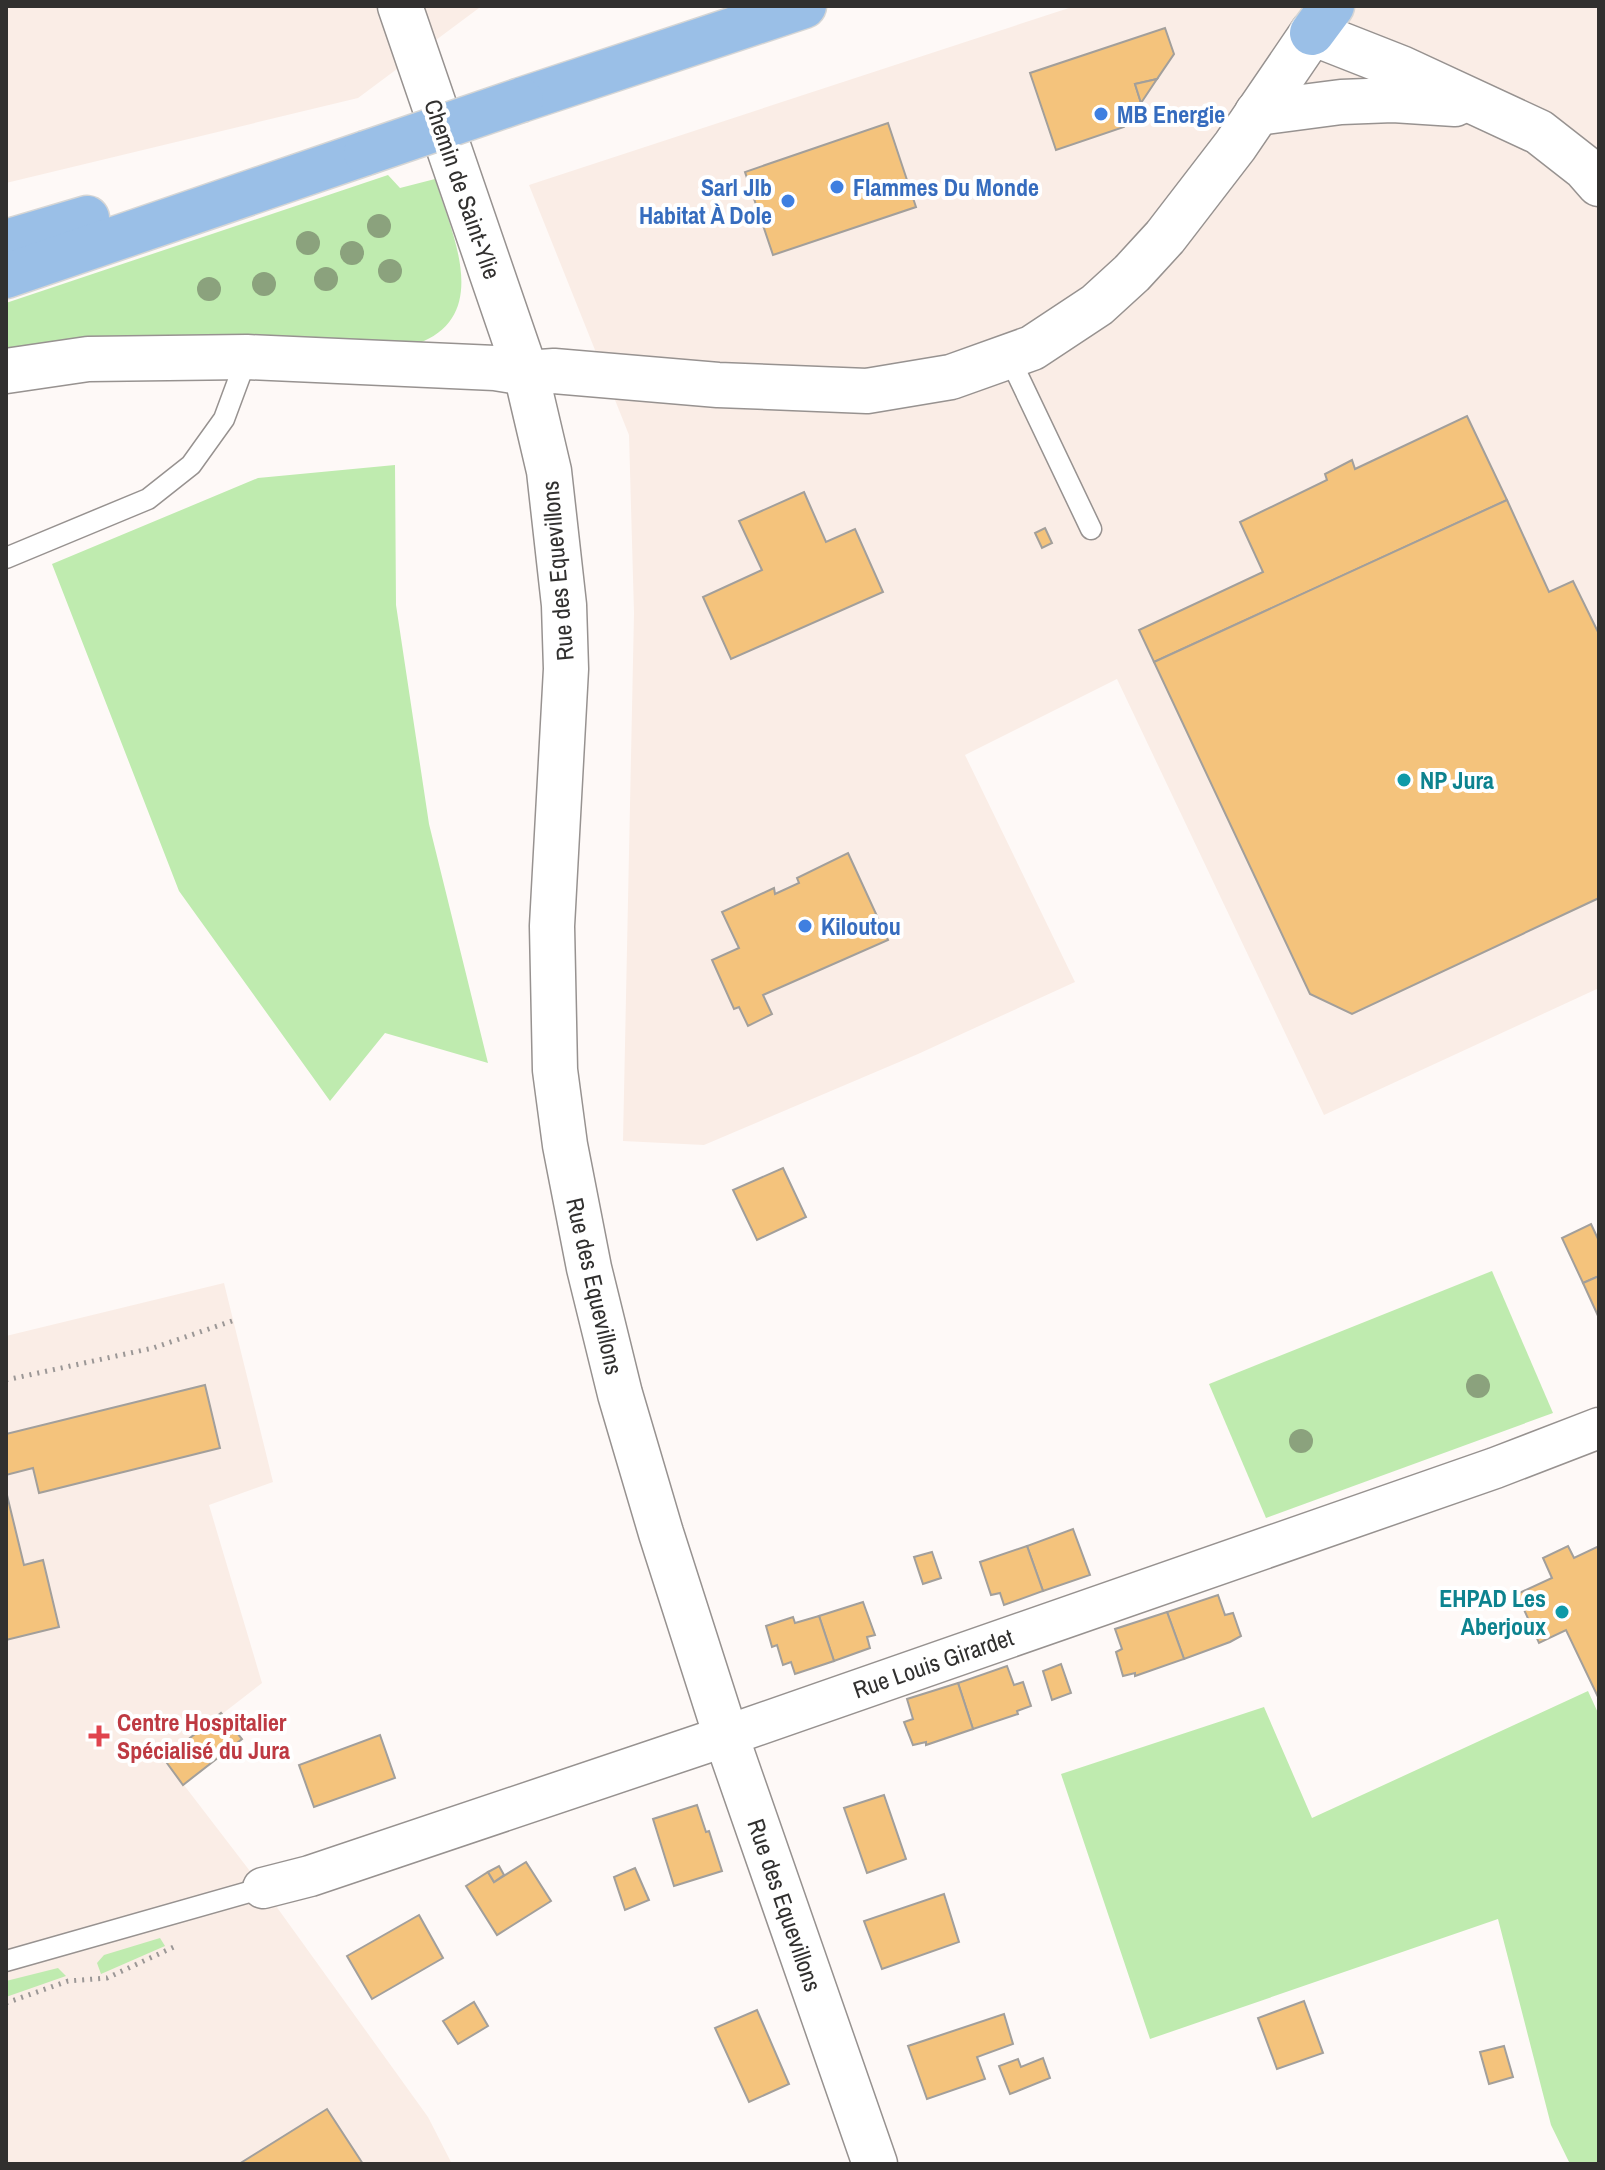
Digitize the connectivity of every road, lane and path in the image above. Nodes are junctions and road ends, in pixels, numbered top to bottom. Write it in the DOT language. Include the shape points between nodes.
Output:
graph roads {
  1 [pos="400,6"];
  2 [pos="804,6"];
  3 [pos="1322,20"];
  4 [pos="1478,105"];
  5 [pos="1257,113"];
  6 [pos="294,178"];
  7 [pos="1599,184"];
  8 [pos="6,242"];
  9 [pos="6,276"];
  10 [pos="247,357"];
  11 [pos="1009,357"];
  12 [pos="6,371"];
  13 [pos="526,373"];
  14 [pos="1091,529"];
  15 [pos="6,558"];
  16 [pos="235,1320"];
  17 [pos="6,1380"];
  18 [pos="1599,1428"];
  19 [pos="726,1736"];
  20 [pos="263,1888"];
  21 [pos="183,1942"];
  22 [pos="6,1961"];
  23 [pos="6,2003"];
  24 [pos="875,2164"];
  1 -- 13 [label="street, Chemin de Saint-Ylie"];
  2 -- 6 [label="main road, bridge"];
  3 -- 4 [label="street" via="1401,68"];
  3 -- 5 [label="street"];
  4 -- 5 [label="street" via="1393,100"];
  4 -- 7 [label="street" via="1539,132"];
  5 -- 11 [label="street" via="1132,273 1066,328"];
  6 -- 8 [label="main road" via="253,170"];
  6 -- 9 [label="main road"];
  10 -- 12 [label="street" via="88,359"];
  10 -- 13 [label="street"];
  10 -- 15 [label="lane" via="224,419 191,465 148,499"];
  11 -- 13 [label="street" via="951,377 867,391"];
  11 -- 14 [label="lane"];
  13 -- 19 [label="street, Rue des Equevillons" via="549,471 564,605 566,669 552,940 555,1070 565,1145 620,1394"];
  16 -- 17 [label="path" via="153,1348"];
  18 -- 19 [label="street, Rue Louis Girardet"];
  19 -- 20 [label="street, Rue Louis Girardet"];
  19 -- 24 [label="street, Rue des Equevillons"];
  20 -- 22 [label="lane"];
  21 -- 23 [label="path" via="107,1978 68,1981"];
}
